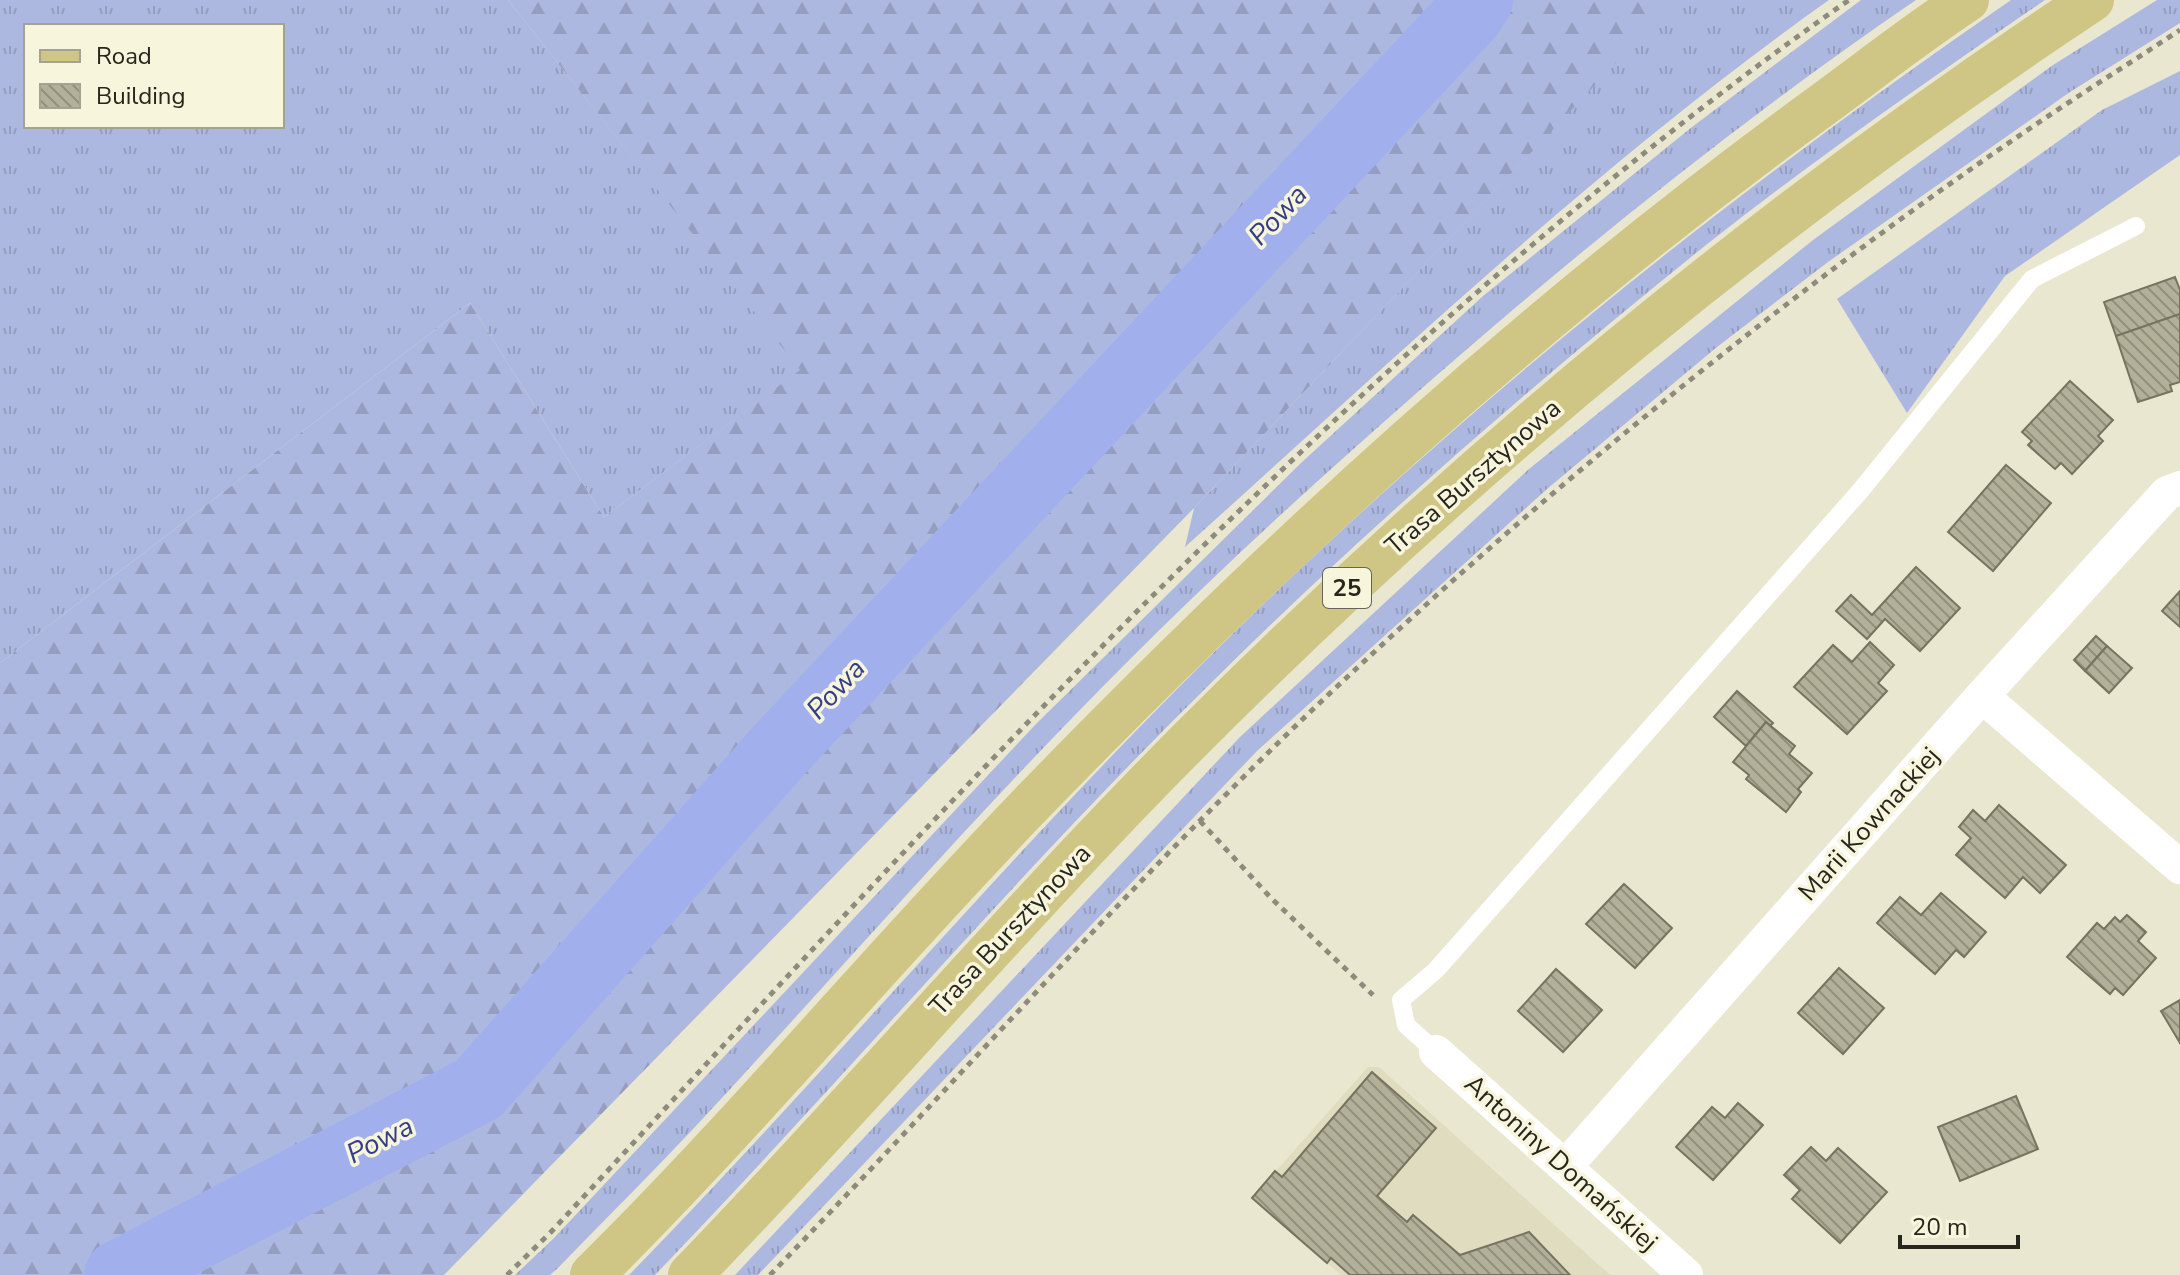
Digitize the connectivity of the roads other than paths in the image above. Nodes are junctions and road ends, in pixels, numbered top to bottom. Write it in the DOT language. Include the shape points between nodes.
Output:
graph roads {
  1 [pos="1967,0"];
  2 [pos="2092,0"];
  3 [pos="2136,226"];
  4 [pos="2180,488"];
  5 [pos="1982,696"];
  6 [pos="2180,867"];
  7 [pos="1436,1052"];
  8 [pos="1565,1167"];
  9 [pos="592,1275"];
  10 [pos="690,1275"];
  11 [pos="1686,1275"];
  1 -- 9 [label="main road, 25" via="1734,169 1381,462 1204,628 1027,809"];
  2 -- 10 [label="main road, Trasa Bursztynowa / 25" via="1740,253 1424,517 1269,662 1099,833"];
  3 -- 7 [label="lane" via="2032,279 1861,490 1436,970 1401,1000 1406,1025"];
  4 -- 5 [label="street, Marii Kownackiej" via="2167,493"];
  5 -- 6 [label="street"];
  5 -- 8 [label="street, Marii Kownackiej"];
  7 -- 8 [label="street, Antoniny Domańskiej"];
  8 -- 11 [label="street, Antoniny Domańskiej"];
}
